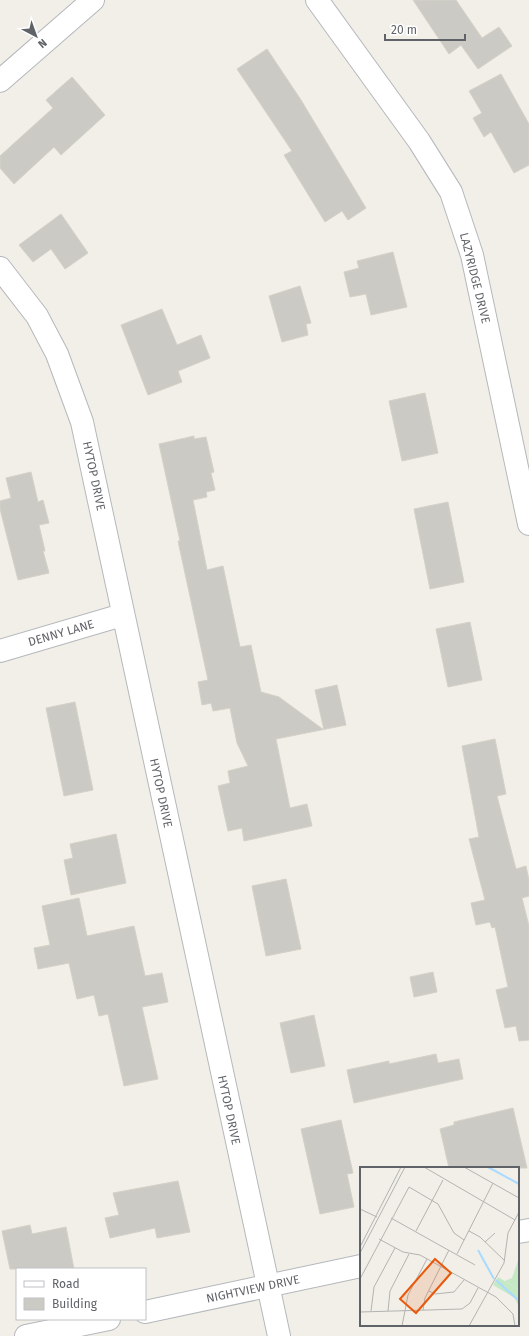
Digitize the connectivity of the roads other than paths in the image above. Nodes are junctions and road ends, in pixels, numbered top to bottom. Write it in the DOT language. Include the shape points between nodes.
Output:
graph roads {
  1 [pos="93,0"];
  2 [pos="317,0"];
  3 [pos="0,81"];
  4 [pos="0,268"];
  5 [pos="529,524"];
  6 [pos="122,615"];
  7 [pos="0,651"];
  8 [pos="529,1230"];
  9 [pos="519,1232"];
  10 [pos="360,1266"];
  11 [pos="268,1287"];
  12 [pos="146,1312"];
  13 [pos="104,1320"];
  14 [pos="26,1336"];
  15 [pos="279,1336"];
  1 -- 3 [label="street"];
  2 -- 5 [label="street, LAZYRIDGE DRIVE" via="419,141 451,192 472,255"];
  4 -- 6 [label="street, HYTOP DRIVE" via="37,316 57,354 82,422"];
  6 -- 7 [label="street, DENNY LANE"];
  6 -- 11 [label="street, HYTOP DRIVE"];
  8 -- 9 [label="street"];
  10 -- 11 [label="street, NIGHTVIEW DRIVE"];
  11 -- 12 [label="street, NIGHTVIEW DRIVE"];
  11 -- 15 [label="street, HYTOP DRIVE"];
  13 -- 14 [label="street"];
}
